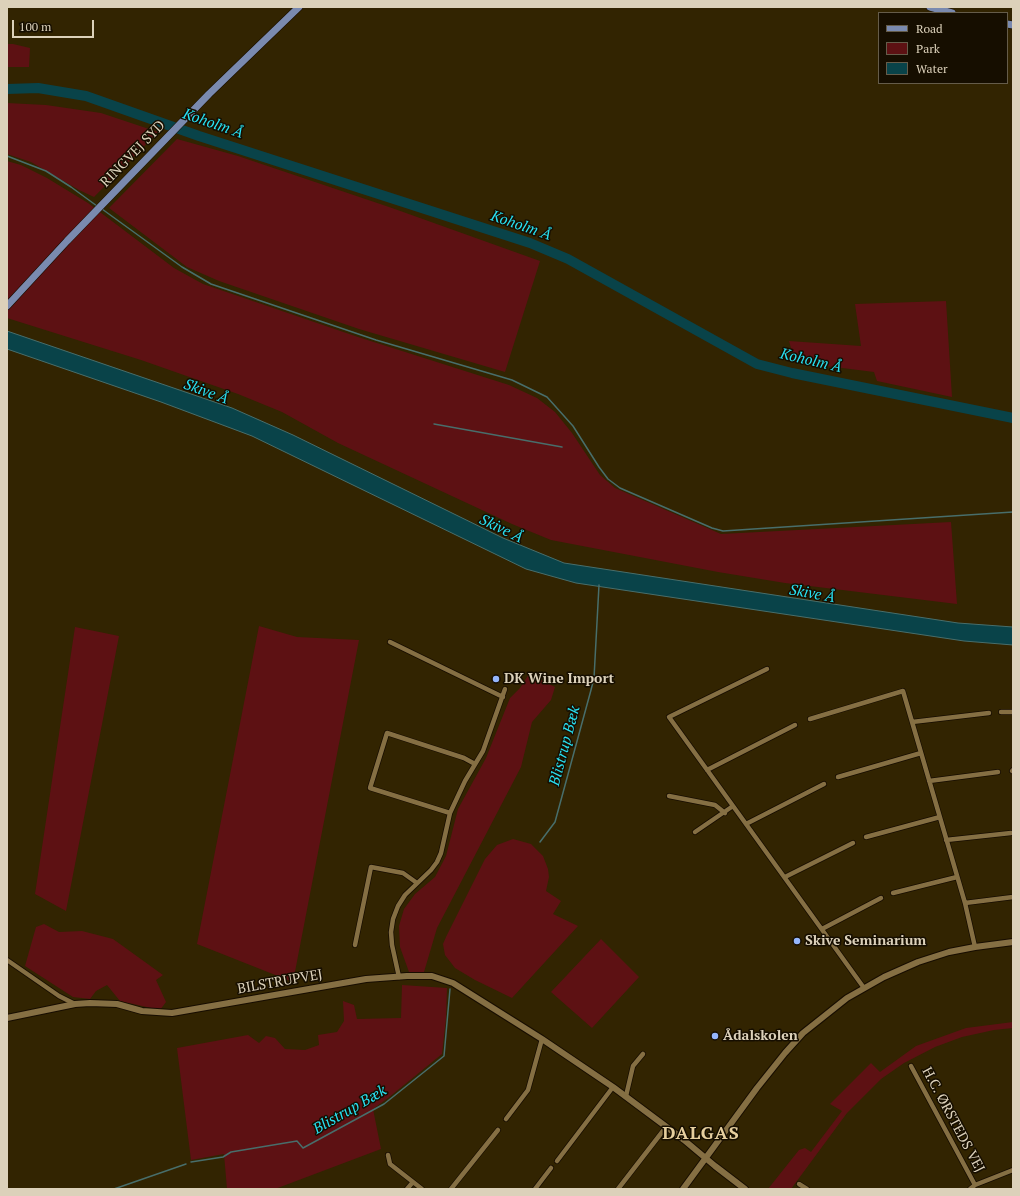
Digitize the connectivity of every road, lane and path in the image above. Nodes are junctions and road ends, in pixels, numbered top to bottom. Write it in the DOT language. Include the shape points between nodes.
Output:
graph roads {
  1 [pos="299,7"];
  2 [pos="930,7"];
  3 [pos="948,12"];
  4 [pos="7,306"];
  5 [pos="390,642"];
  6 [pos="767,669"];
  7 [pos="505,689"];
  8 [pos="502,697"];
  9 [pos="1001,712"];
  10 [pos="1013,712"];
  11 [pos="989,713"];
  12 [pos="810,719"];
  13 [pos="912,722"];
  14 [pos="795,725"];
  15 [pos="921,753"];
  16 [pos="475,764"];
  17 [pos="707,770"];
  18 [pos="998,772"];
  19 [pos="838,778"];
  20 [pos="929,781"];
  21 [pos="824,784"];
  22 [pos="669,796"];
  23 [pos="734,806"];
  24 [pos="725,813"];
  25 [pos="450,814"];
  26 [pos="940,817"];
  27 [pos="746,824"];
  28 [pos="695,832"];
  29 [pos="1011,833"];
  30 [pos="866,837"];
  31 [pos="946,840"];
  32 [pos="853,842"];
  33 [pos="785,877"];
  34 [pos="957,877"];
  35 [pos="417,883"];
  36 [pos="893,894"];
  37 [pos="1013,897"];
  38 [pos="881,898"];
  39 [pos="965,903"];
  40 [pos="822,929"];
  41 [pos="1013,942"];
  42 [pos="355,944"];
  43 [pos="975,947"];
  44 [pos="7,960"];
  45 [pos="400,977"];
  46 [pos="864,988"];
  47 [pos="75,1004"];
  48 [pos="7,1018"];
  49 [pos="542,1039"];
  50 [pos="643,1054"];
  51 [pos="911,1066"];
  52 [pos="614,1087"];
  53 [pos="626,1096"];
  54 [pos="506,1119"];
  55 [pos="666,1127"];
  56 [pos="498,1130"];
  57 [pos="388,1155"];
  58 [pos="705,1159"];
  59 [pos="557,1161"];
  60 [pos="551,1168"];
  61 [pos="1013,1170"];
  62 [pos="413,1182"];
  63 [pos="799,1184"];
  64 [pos="975,1185"];
  65 [pos="408,1189"];
  66 [pos="422,1189"];
  67 [pos="450,1189"];
  68 [pos="534,1189"];
  69 [pos="618,1189"];
  70 [pos="683,1189"];
  71 [pos="745,1189"];
  72 [pos="807,1189"];
  73 [pos="970,1189"];
  1 -- 4 [label="main road, RINGVEJ SYD" via="209,94"];
  2 -- 3 [label="main road"];
  5 -- 8 [label="street"];
  6 -- 17 [label="street" via="669,717"];
  7 -- 8 [label="street"];
  8 -- 16 [label="street" via="489,736"];
  9 -- 10 [label="street"];
  11 -- 13 [label="street"];
  12 -- 13 [label="street" via="903,691"];
  13 -- 15 [label="street"];
  14 -- 17 [label="street"];
  15 -- 19 [label="street"];
  15 -- 20 [label="street"];
  16 -- 25 [label="street"];
  16 -- 25 [label="street" via="464,758 387,733 370,788"];
  17 -- 23 [label="street"];
  18 -- 20 [label="street"];
  20 -- 26 [label="street"];
  21 -- 27 [label="street"];
  22 -- 24 [label="street" via="714,805"];
  23 -- 24 [label="street"];
  23 -- 27 [label="street"];
  24 -- 28 [label="street"];
  25 -- 35 [label="street" via="437,862"];
  26 -- 30 [label="street"];
  26 -- 31 [label="street"];
  27 -- 33 [label="street"];
  29 -- 31 [label="street"];
  31 -- 34 [label="street"];
  32 -- 33 [label="street"];
  33 -- 40 [label="street"];
  34 -- 36 [label="street"];
  34 -- 39 [label="street"];
  35 -- 42 [label="street" via="403,873 371,867"];
  35 -- 45 [label="street" via="405,895 393,918 392,945"];
  37 -- 39 [label="street"];
  38 -- 40 [label="street"];
  39 -- 43 [label="street"];
  40 -- 46 [label="street"];
  41 -- 43 [label="street"];
  43 -- 46 [label="street" via="918,962"];
  44 -- 47 [label="street"];
  45 -- 47 [label="street, BILSTRUPVEJ" via="359,980 172,1013 142,1011 117,1004"];
  45 -- 49 [label="street, BILSTRUPVEJ" via="432,976 453,983"];
  46 -- 58 [label="street" via="821,1018 785,1053"];
  47 -- 48 [label="street, BILSTRUPVEJ"];
  49 -- 52 [label="street, BILSTRUPVEJ"];
  49 -- 54 [label="street" via="528,1090"];
  50 -- 53 [label="street" via="632,1066"];
  51 -- 64 [label="street, H.C. ØRSTEDS VEJ"];
  52 -- 53 [label="street, BILSTRUPVEJ"];
  52 -- 59 [label="street"];
  53 -- 55 [label="street, BILSTRUPVEJ"];
  55 -- 58 [label="street, BILSTRUPVEJ"];
  55 -- 69 [label="street"];
  56 -- 67 [label="street"];
  57 -- 62 [label="street" via="390,1164"];
  58 -- 70 [label="street"];
  58 -- 71 [label="street, BILSTRUPVEJ"];
  60 -- 68 [label="street"];
  61 -- 64 [label="street"];
  62 -- 65 [label="street"];
  62 -- 66 [label="street"];
  63 -- 72 [label="street"];
  64 -- 73 [label="street"];
}
